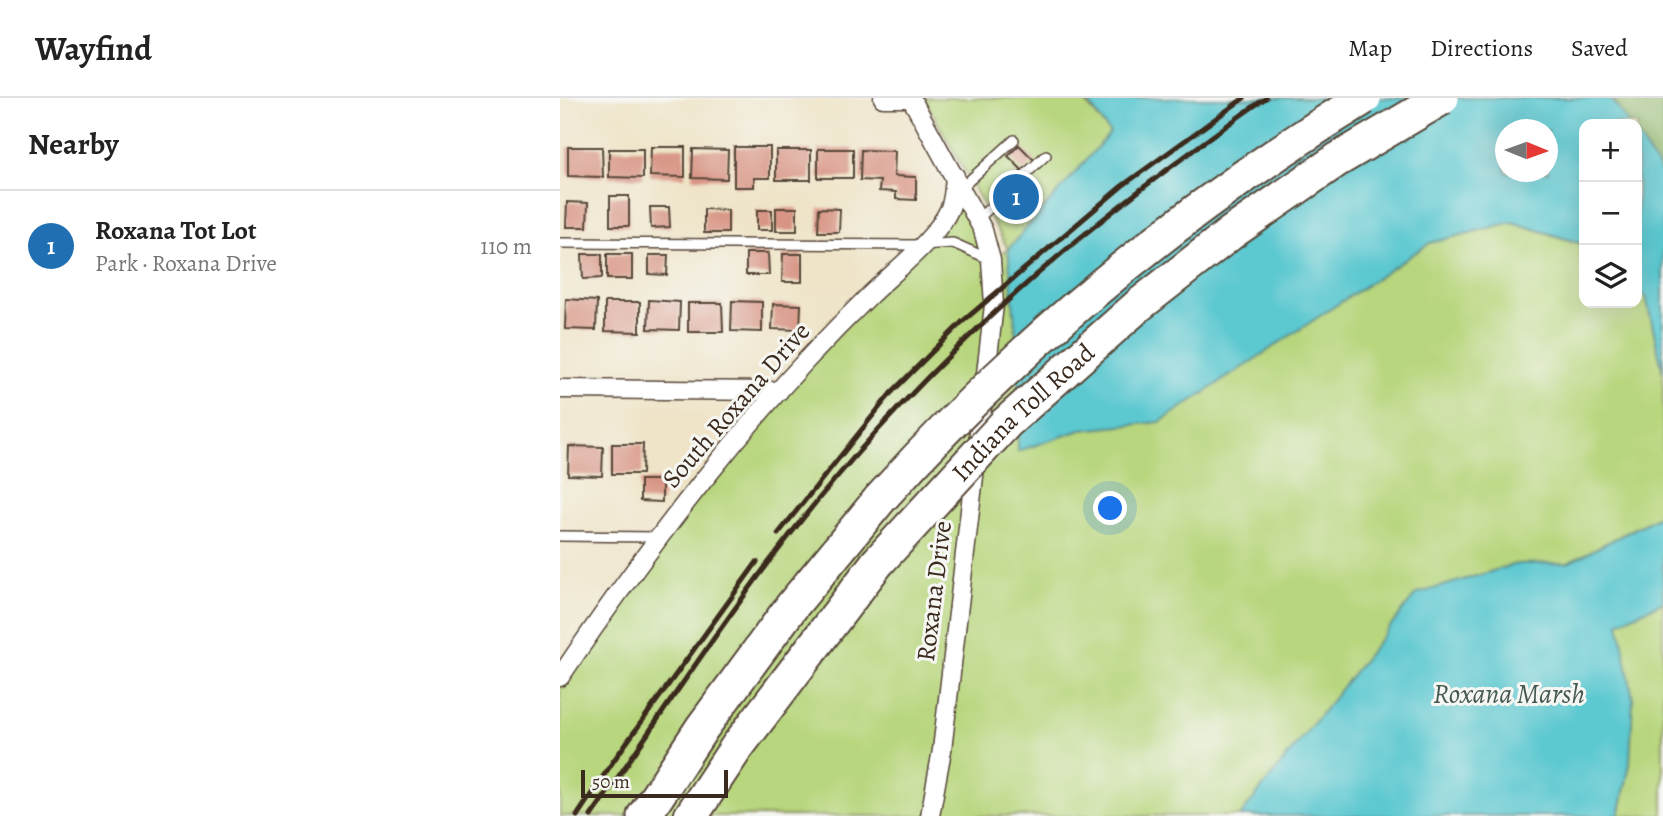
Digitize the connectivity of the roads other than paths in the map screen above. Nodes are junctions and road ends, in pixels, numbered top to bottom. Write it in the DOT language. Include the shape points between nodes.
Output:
graph roads {
  1 [pos="883,98"];
  2 [pos="911,98"];
  3 [pos="1364,98"];
  4 [pos="1441,98"];
  5 [pos="1014,140"];
  6 [pos="1046,155"];
  7 [pos="958,182"];
  8 [pos="978,219"];
  9 [pos="560,243"];
  10 [pos="921,245"];
  11 [pos="991,260"];
  12 [pos="560,389"];
  13 [pos="779,390"];
  14 [pos="560,536"];
  15 [pos="660,537"];
  16 [pos="560,677"];
  17 [pos="644,816"];
  18 [pos="691,816"];
  19 [pos="930,816"];
  1 -- 2 [label="street"];
  2 -- 7 [label="street, Roxana Drive"];
  3 -- 17 [label="highway, Indiana Toll Road, bridge" via="1202,206 1109,278 968,404 880,499 784,617"];
  4 -- 18 [label="highway, Indiana Toll Road, bridge" via="1337,160 1231,233 1139,305 1006,423 877,563 737,747"];
  5 -- 7 [label="lane"];
  6 -- 8 [label="lane"];
  7 -- 8 [label="street, Roxana Drive"];
  7 -- 10 [label="street, South Roxana Drive" via="939,227"];
  8 -- 11 [label="street, Roxana Drive"];
  9 -- 10 [label="lane"];
  10 -- 11 [label="lane" via="953,243"];
  10 -- 13 [label="street, South Roxana Drive"];
  11 -- 19 [label="street, Roxana Drive" via="994,305 942,750"];
  12 -- 13 [label="street"];
  13 -- 15 [label="street, South Roxana Drive"];
  14 -- 15 [label="lane"];
  15 -- 16 [label="street, South Roxana Drive"];
}
